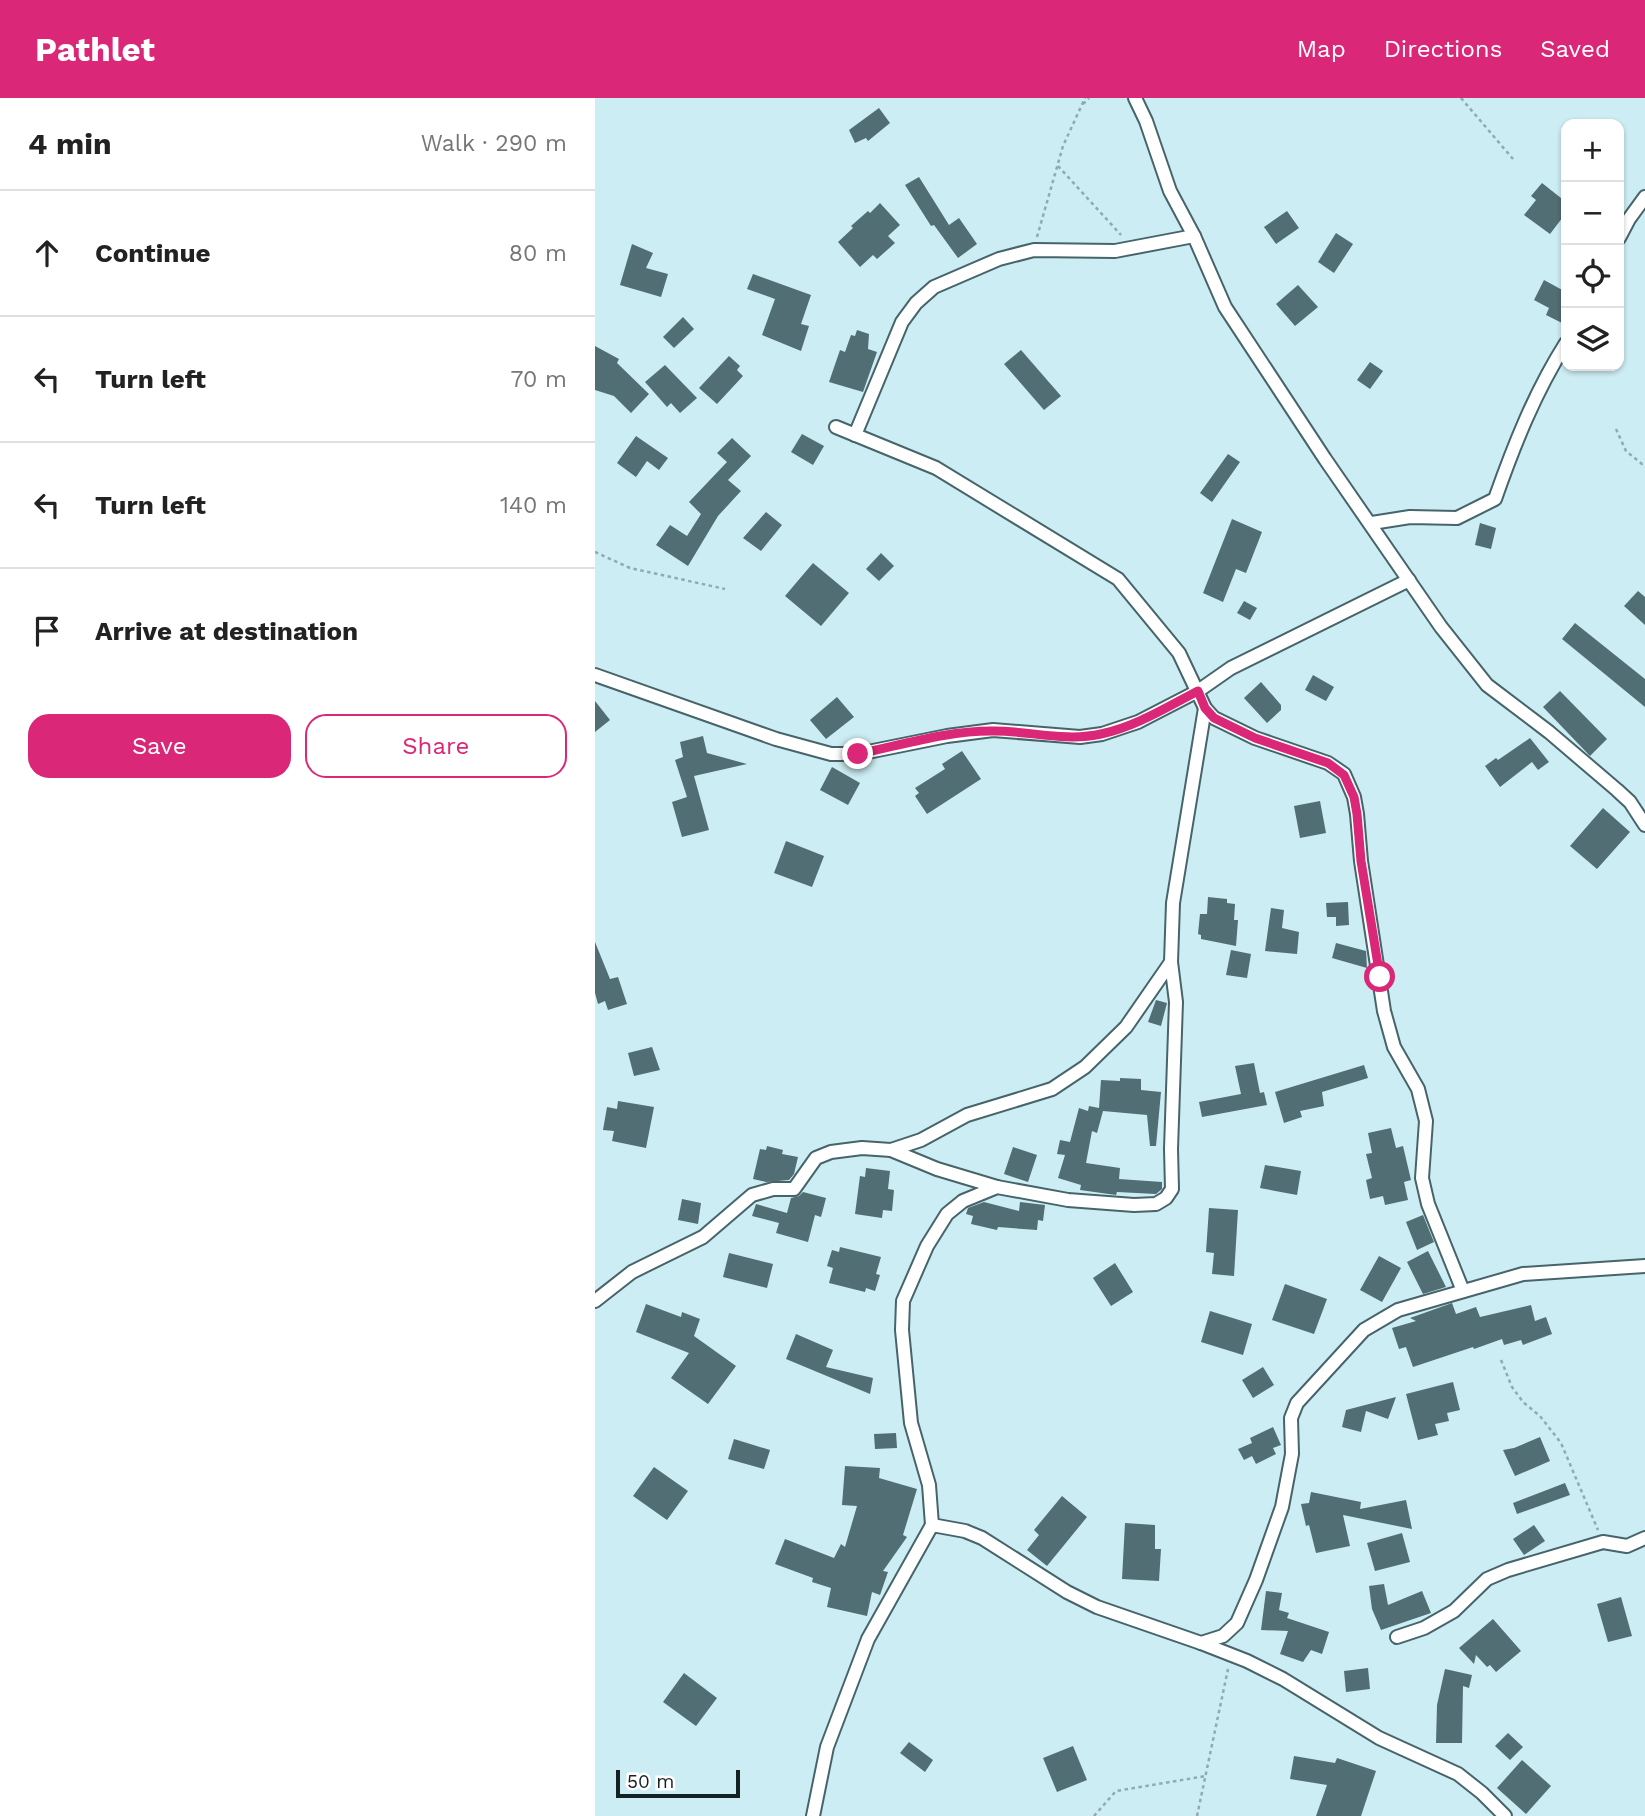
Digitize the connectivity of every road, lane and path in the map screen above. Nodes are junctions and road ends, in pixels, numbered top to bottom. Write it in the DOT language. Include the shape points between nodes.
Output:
graph roads {
  1 [pos="1087,98"];
  2 [pos="1135,98"];
  3 [pos="1461,98"];
  4 [pos="1513,159"];
  5 [pos="1058,166"];
  6 [pos="1645,197"];
  7 [pos="1624,229"];
  8 [pos="1194,236"];
  9 [pos="1133,248"];
  10 [pos="1034,250"];
  11 [pos="1561,352"];
  12 [pos="836,427"];
  13 [pos="1616,429"];
  14 [pos="855,435"];
  15 [pos="1645,464"];
  16 [pos="1371,523"];
  17 [pos="595,552"];
  18 [pos="1409,580"];
  19 [pos="725,589"];
  20 [pos="595,675"];
  21 [pos="1198,691"];
  22 [pos="1205,708"];
  23 [pos="1645,825"];
  24 [pos="1171,962"];
  25 [pos="891,1150"];
  26 [pos="997,1187"];
  27 [pos="1645,1266"];
  28 [pos="1463,1291"];
  29 [pos="595,1301"];
  30 [pos="1501,1360"];
  31 [pos="932,1525"];
  32 [pos="1645,1538"];
  33 [pos="1603,1542"];
  34 [pos="1397,1637"];
  35 [pos="1201,1643"];
  36 [pos="1231,1654"];
  37 [pos="1206,1776"];
  38 [pos="813,1816"];
  39 [pos="1094,1816"];
  40 [pos="1197,1816"];
  41 [pos="1505,1816"];
  1 -- 5 [label="path" via="1066,136"];
  2 -- 8 [label="street" via="1170,191"];
  3 -- 4 [label="path"];
  5 -- 9 [label="path"];
  5 -- 10 [label="path"];
  6 -- 7 [label="street"];
  8 -- 9 [label="street"];
  8 -- 16 [label="street" via="1225,307"];
  9 -- 10 [label="street"];
  10 -- 14 [label="street" via="999,259 945,283 916,303 902,322"];
  11 -- 16 [label="street" via="1542,385 1495,499 1457,518 1410,517"];
  12 -- 14 [label="street"];
  13 -- 15 [label="path" via="1626,451"];
  14 -- 21 [label="street" via="936,468 1118,579 1179,653"];
  16 -- 18 [label="street"];
  17 -- 19 [label="path" via="630,568"];
  18 -- 21 [label="street" via="1231,668"];
  18 -- 23 [label="street" via="1487,685 1617,790"];
  20 -- 21 [label="street" via="831,754 858,754 993,730 1080,737 1102,734 1138,722"];
  21 -- 22 [label="street"];
  22 -- 24 [label="street" via="1173,903"];
  22 -- 28 [label="street" via="1214,718 1255,738 1328,763 1344,775 1354,797 1384,1011 1394,1047 1418,1089 1426,1121 1422,1178"];
  24 -- 25 [label="street" via="1126,1027 1085,1067 1052,1089 967,1115"];
  24 -- 26 [label="street" via="1176,1002 1172,1189 1166,1198 1156,1204 1134,1205 1068,1200"];
  25 -- 26 [label="street"];
  25 -- 29 [label="street" via="862,1148 816,1158 795,1189 752,1195 703,1237 632,1272"];
  26 -- 31 [label="street" via="963,1201 947,1214 903,1301 911,1423 929,1485"];
  27 -- 28 [label="street" via="1523,1274"];
  28 -- 35 [label="street" via="1398,1310 1371,1325 1297,1403 1291,1418 1289,1481 1271,1543 1237,1623 1223,1636"];
  30 -- 33 [label="path" via="1512,1387 1561,1444"];
  31 -- 35 [label="street" via="982,1538 1097,1607"];
  31 -- 38 [label="street" via="869,1639 827,1747"];
  32 -- 33 [label="street" via="1627,1546"];
  33 -- 34 [label="street" via="1487,1579 1454,1611"];
  35 -- 36 [label="street"];
  36 -- 37 [label="path"];
  36 -- 41 [label="street" via="1283,1679 1388,1743 1458,1774"];
  37 -- 39 [label="path" via="1120,1789"];
  37 -- 40 [label="path"];
}
